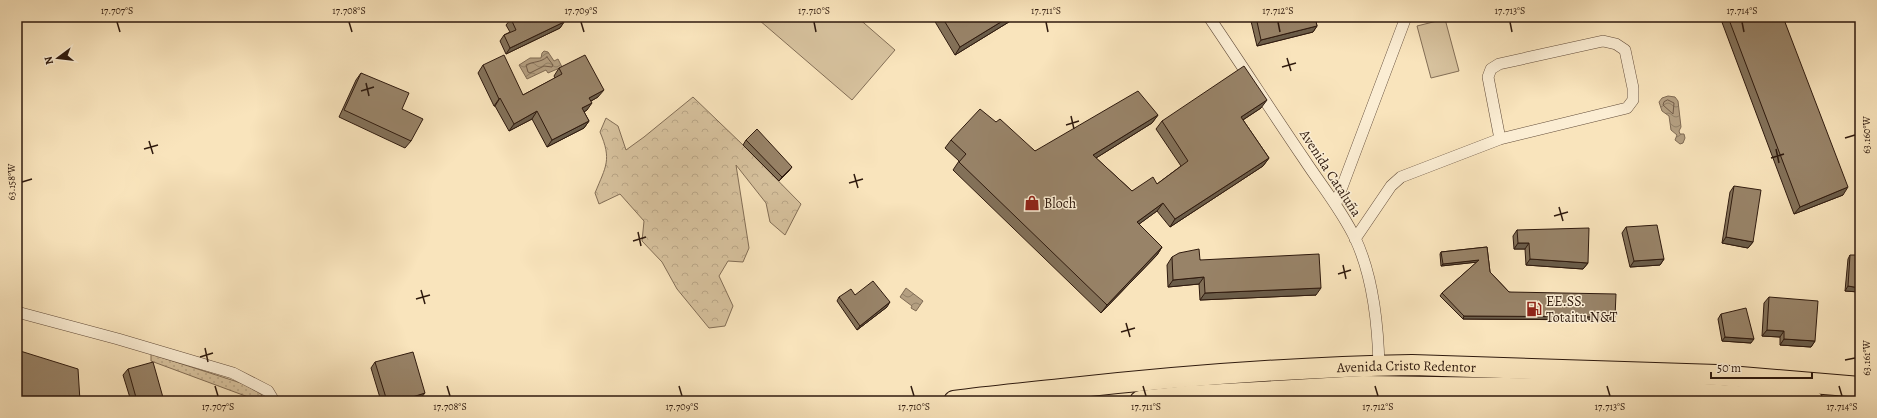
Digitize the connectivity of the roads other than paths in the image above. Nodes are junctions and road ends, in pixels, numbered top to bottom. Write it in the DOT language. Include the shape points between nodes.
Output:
graph roads {
  1 [pos="1209,17"];
  2 [pos="1406,17"];
  3 [pos="1500,139"];
  4 [pos="1336,203"];
  5 [pos="1355,239"];
  6 [pos="17,312"];
  7 [pos="1379,366"];
  8 [pos="1860,387"];
  9 [pos="1511,394"];
  10 [pos="1189,398"];
  11 [pos="274,401"];
  12 [pos="954,401"];
  13 [pos="1140,401"];
  14 [pos="1813,401"];
  1 -- 4 [label="street, Avenida Cataluña"];
  2 -- 4 [label="street"];
  3 -- 3 [label="street" via="1627,108 1633,100 1633,88 1625,50 1603,40 1499,64 1491,69 1488,77"];
  3 -- 5 [label="street" via="1400,177"];
  4 -- 5 [label="street, Avenida Cataluña"];
  5 -- 7 [label="street, Avenida Cataluña" via="1371,286"];
  6 -- 11 [label="street" via="232,373 268,391"];
  7 -- 8 [label="highway, Avenida Cristo Redentor" via="1717,374"];
  7 -- 12 [label="highway, Avenida Cristo Redentor" via="1219,374"];
  9 -- 10 [label="highway, Avenida Cristo Redentor" via="1363,386"];
  9 -- 14 [label="highway, Avenida Cristo Redentor" via="1641,390"];
  10 -- 13 [label="highway, Avenida Cristo Redentor"];
}
